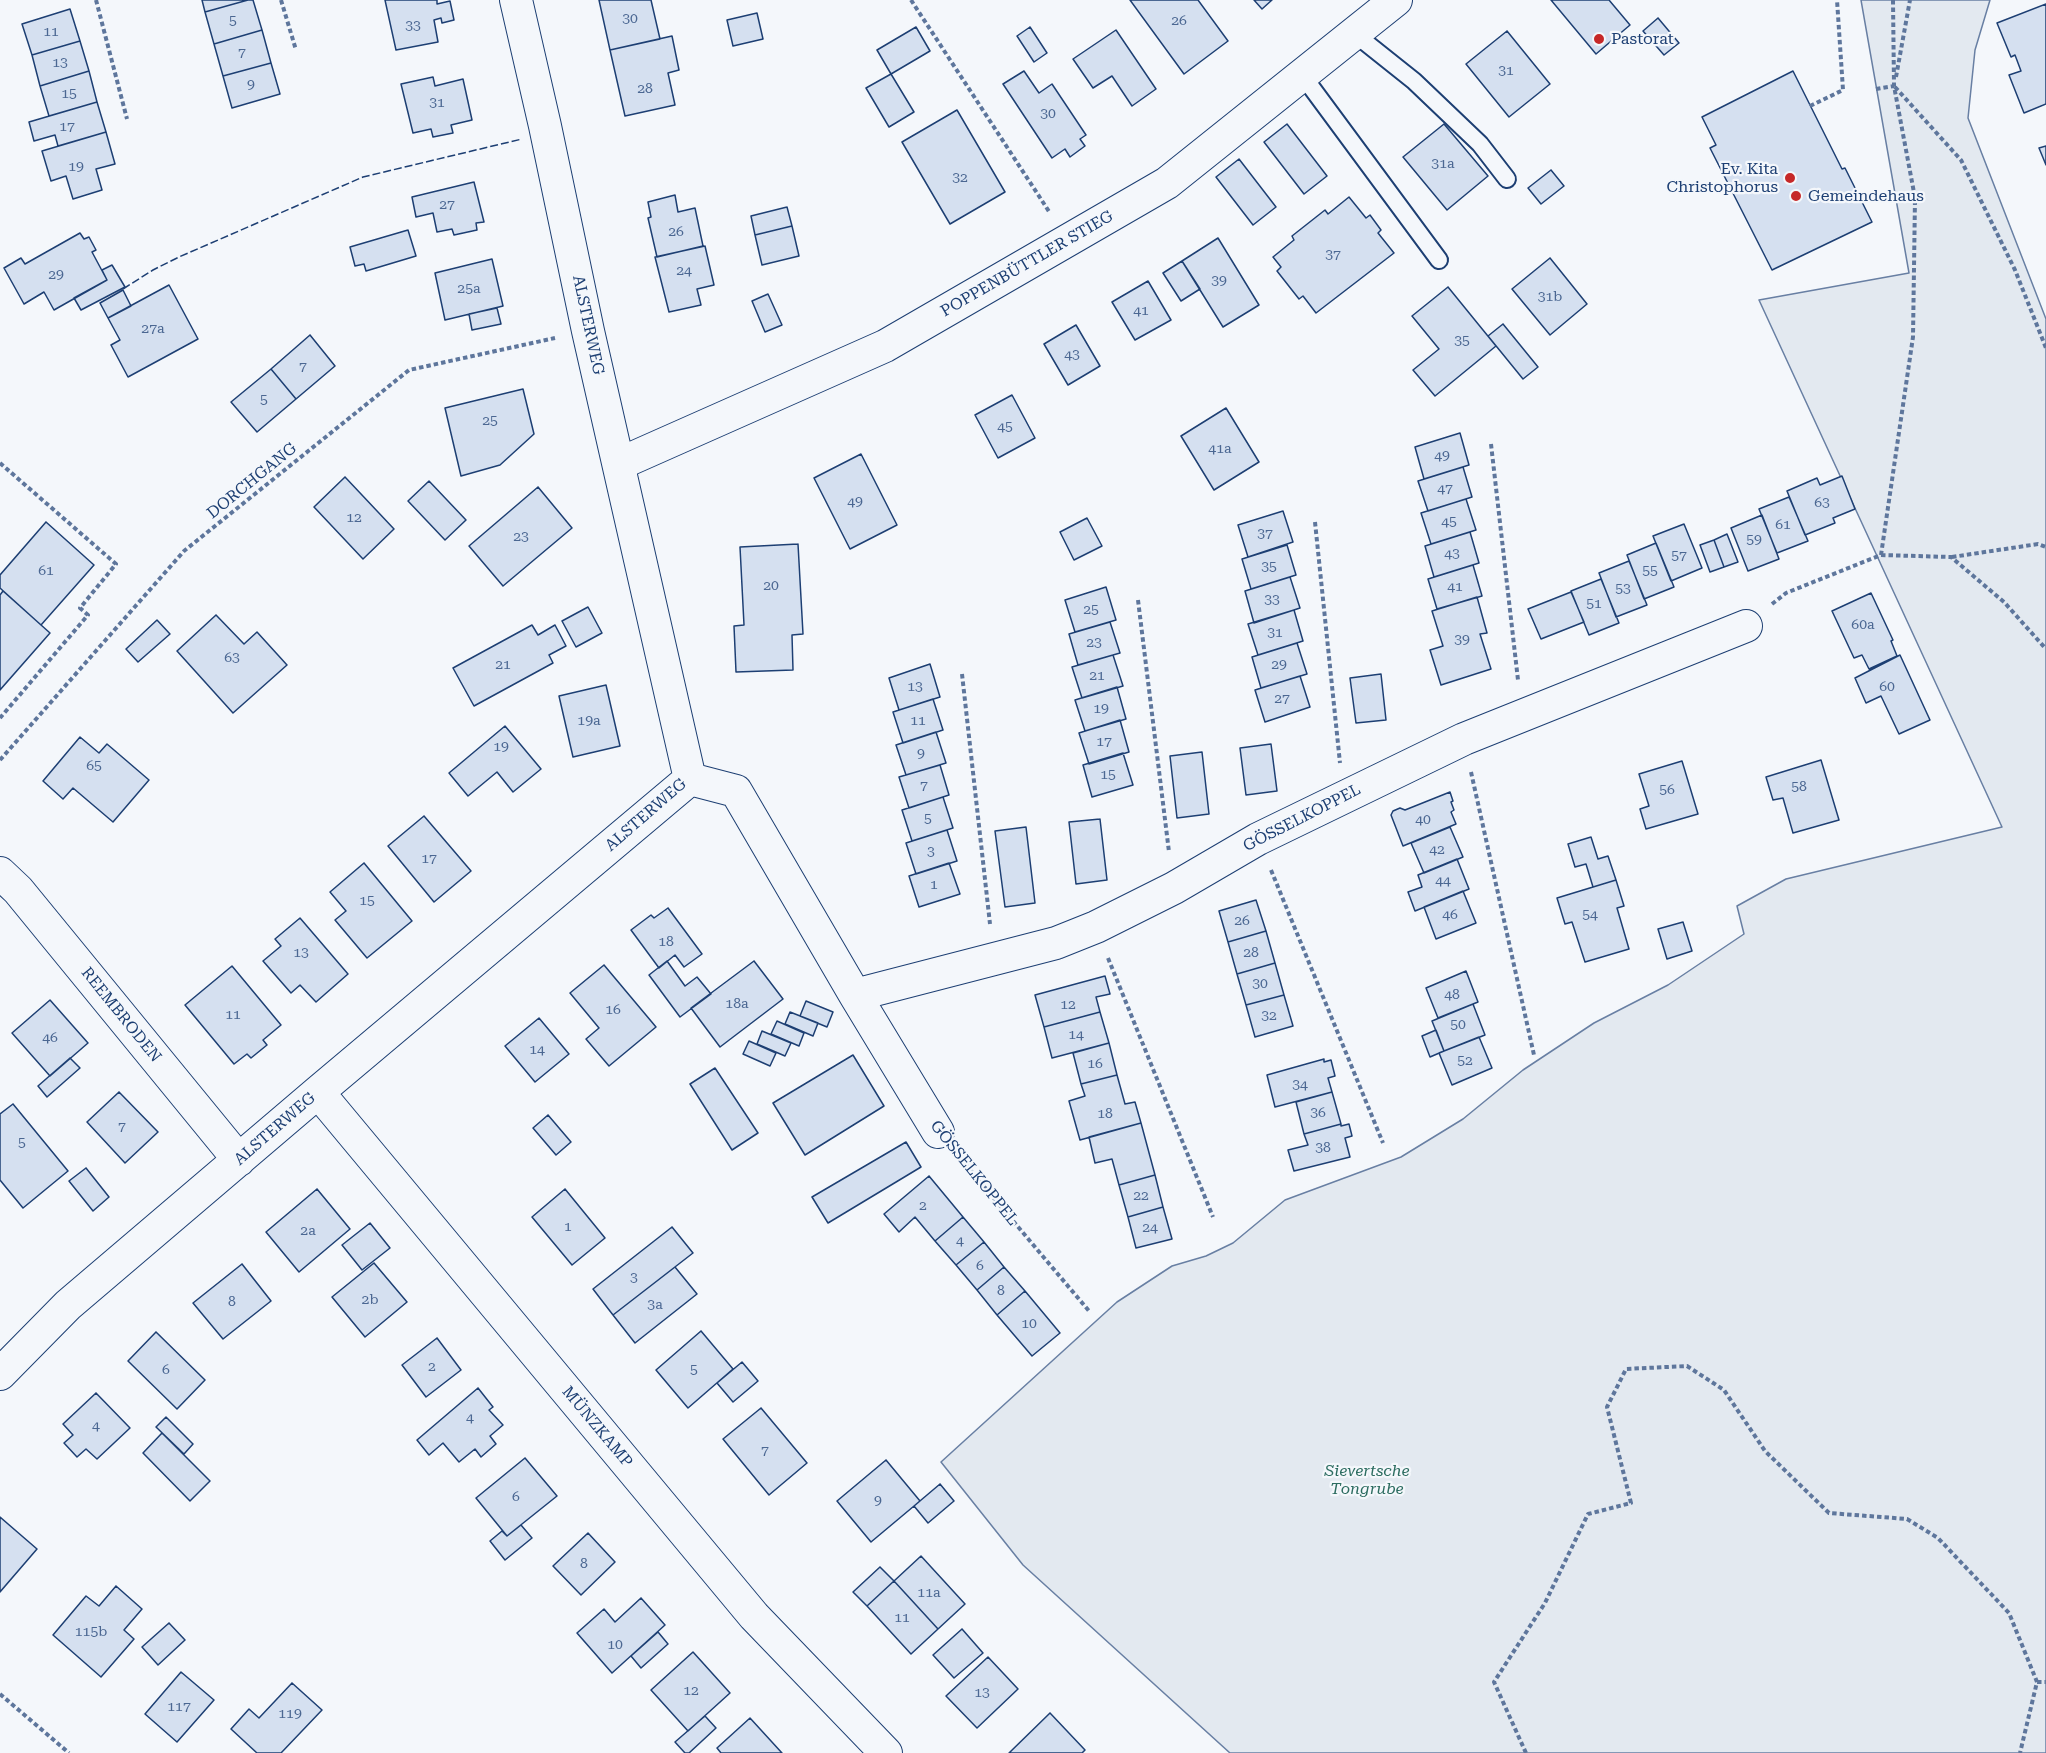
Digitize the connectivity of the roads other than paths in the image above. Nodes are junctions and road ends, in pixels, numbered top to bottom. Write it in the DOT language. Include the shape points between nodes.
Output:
graph roads {
  1 [pos="516,0"];
  2 [pos="1396,0"];
  3 [pos="1355,34"];
  4 [pos="1303,76"];
  5 [pos="1506,179"];
  6 [pos="1439,260"];
  7 [pos="619,464"];
  8 [pos="1746,626"];
  9 [pos="690,779"];
  10 [pos="0,873"];
  11 [pos="855,995"];
  12 [pos="318,1092"];
  13 [pos="938,1132"];
  14 [pos="239,1160"];
  15 [pos="0,1374"];
  16 [pos="886,1753"];
  1 -- 7 [label="street, ALSTERWEG"];
  2 -- 3 [label="street, POPPENBÜTTLER STIEG"];
  3 -- 4 [label="street, POPPENBÜTTLER STIEG"];
  3 -- 5 [label="lane" via="1414,81 1480,144"];
  4 -- 6 [label="lane"];
  4 -- 7 [label="street, POPPENBÜTTLER STIEG" via="1167,183 885,346"];
  7 -- 9 [label="street, ALSTERWEG"];
  8 -- 11 [label="street, GÖSSELKOPPEL" via="1464,739 1258,839 1096,927 1056,943"];
  9 -- 11 [label="street, GÖSSELKOPPEL" via="736,791"];
  9 -- 12 [label="street, ALSTERWEG"];
  10 -- 14 [label="street, REEMBRODEN"];
  11 -- 13 [label="street, GÖSSELKOPPEL"];
  12 -- 14 [label="street, ALSTERWEG"];
  12 -- 16 [label="street, MÜNZKAMP" via="754,1616"];
  14 -- 15 [label="street, ALSTERWEG" via="68,1305"];
}
